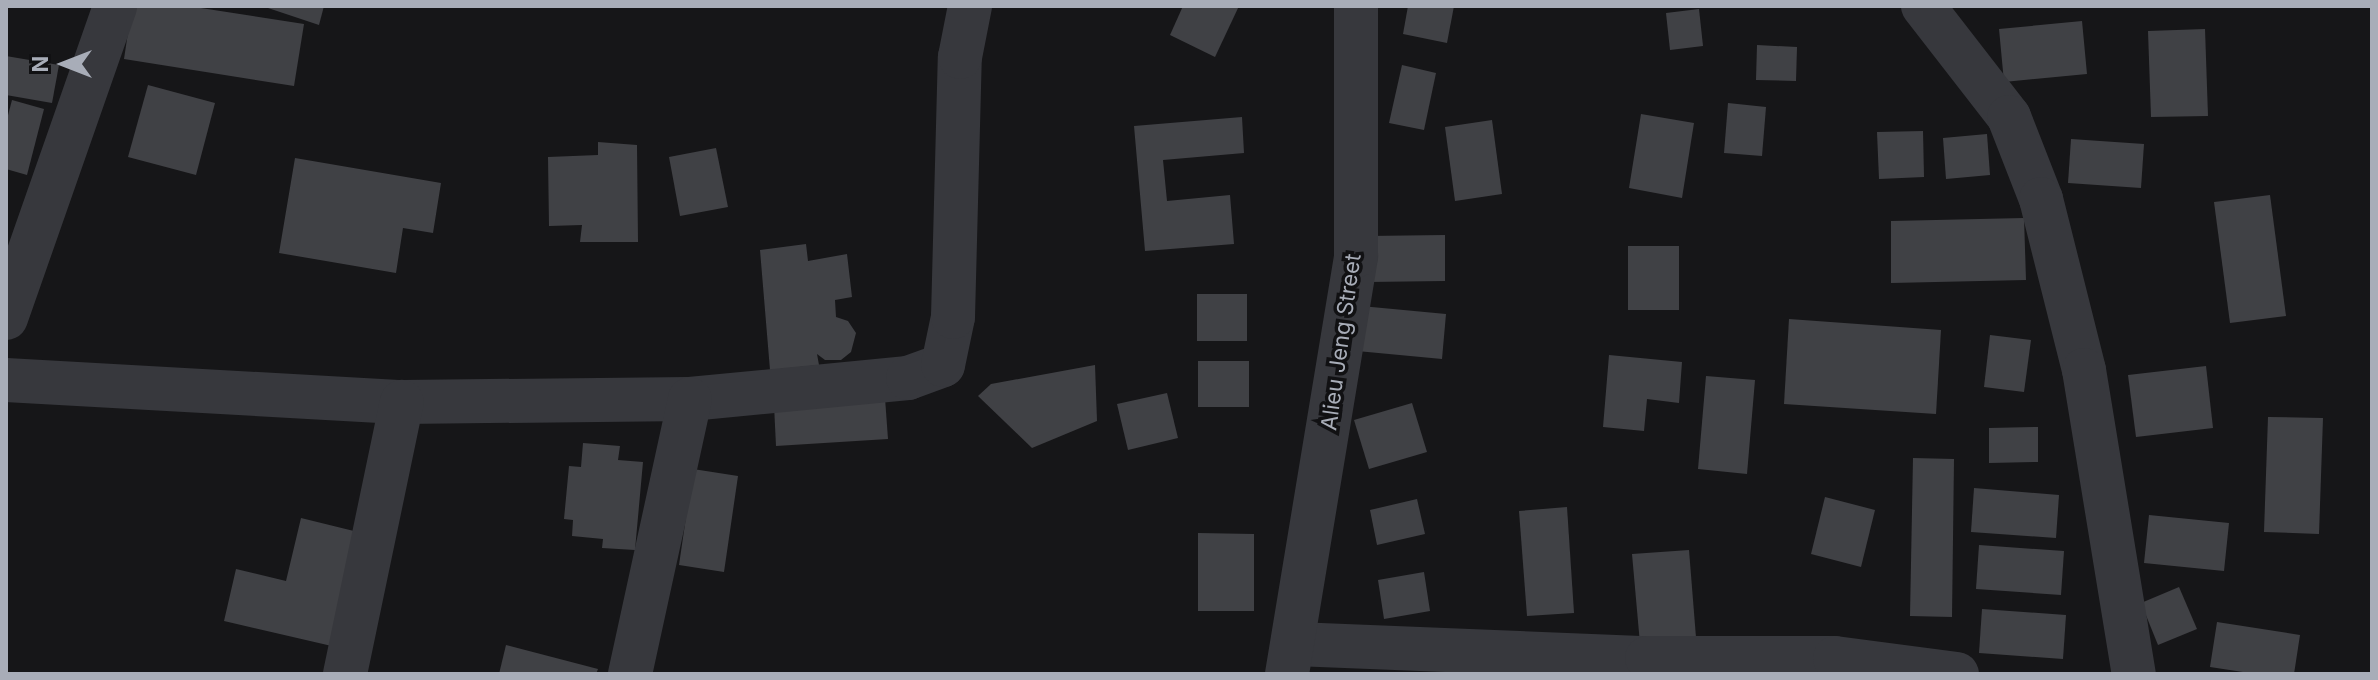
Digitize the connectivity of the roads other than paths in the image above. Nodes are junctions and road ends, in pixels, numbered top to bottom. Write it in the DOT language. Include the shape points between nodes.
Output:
graph roads {
  1 [pos="115,6"];
  2 [pos="970,6"];
  3 [pos="1356,6"];
  4 [pos="1923,6"];
  5 [pos="6,318"];
  6 [pos="6,380"];
  7 [pos="690,399"];
  8 [pos="402,402"];
  9 [pos="1291,659"];
  10 [pos="1836,666"];
  11 [pos="345,674"];
  12 [pos="630,674"];
  13 [pos="1957,674"];
  14 [pos="2134,674"];
  1 -- 5 [label="street"];
  2 -- 7 [label="street" via="960,57 953,317 943,365 908,378"];
  3 -- 9 [label="street, Alieu Jeng Street" via="1356,256"];
  4 -- 14 [label="street" via="2009,117 2041,199 2084,370"];
  6 -- 8 [label="street"];
  7 -- 8 [label="street"];
  7 -- 12 [label="street"];
  8 -- 11 [label="street"];
  9 -- 10 [label="street" via="1647,658"];
  10 -- 13 [label="street"];
}
